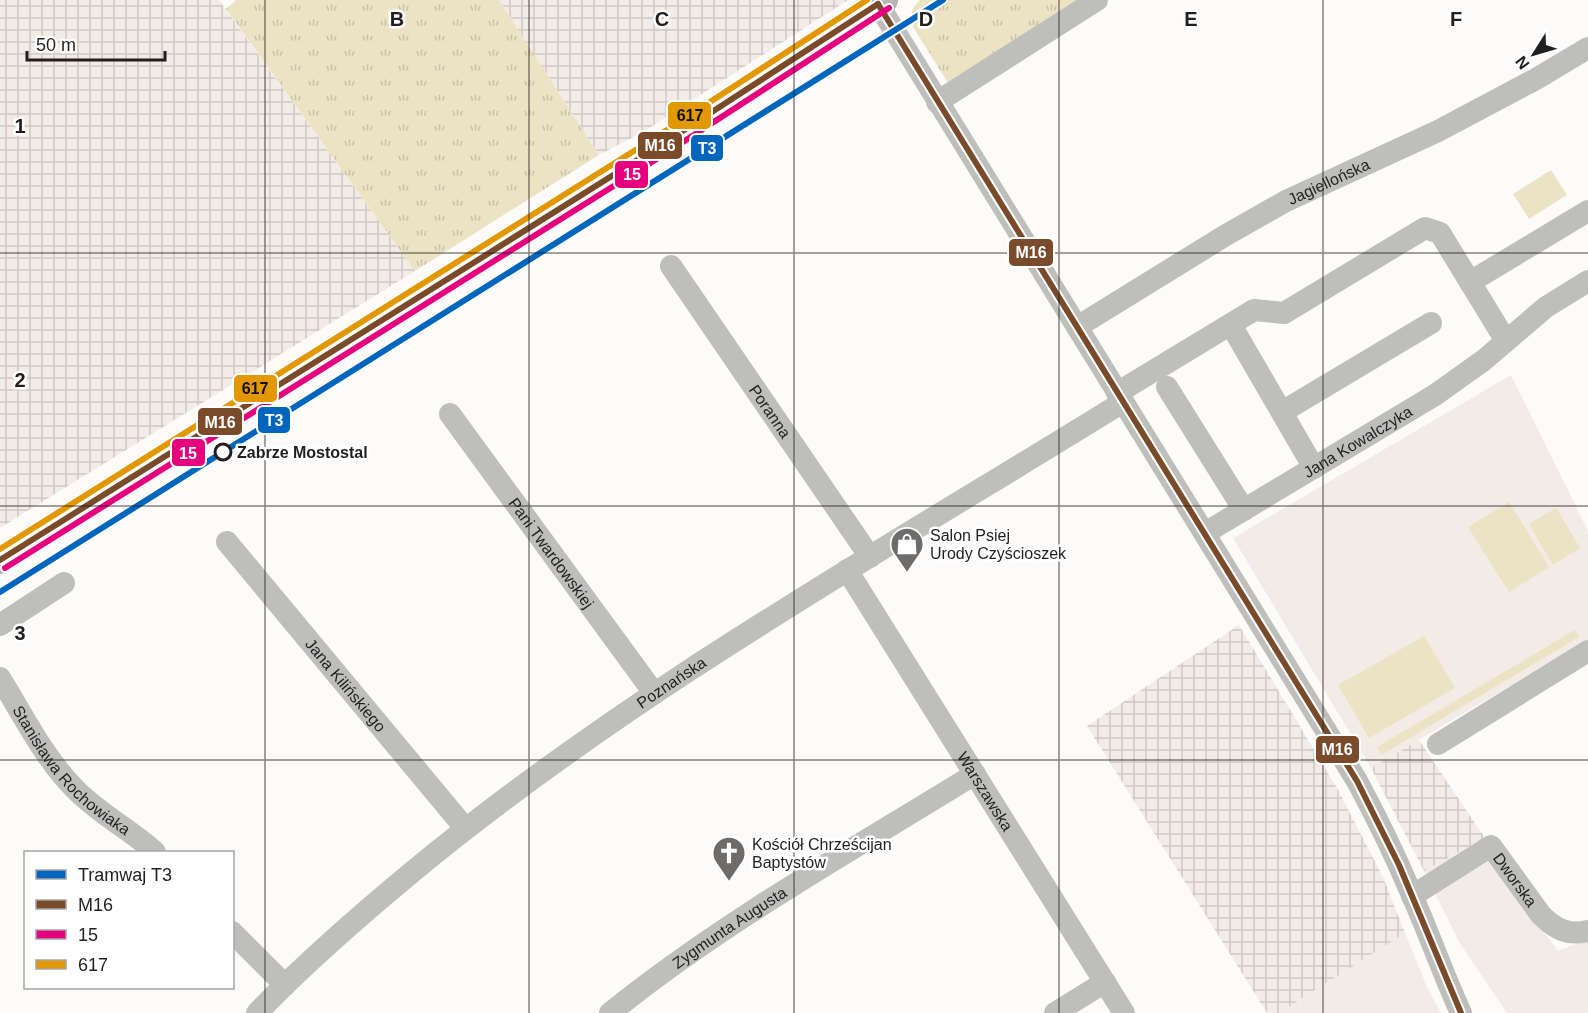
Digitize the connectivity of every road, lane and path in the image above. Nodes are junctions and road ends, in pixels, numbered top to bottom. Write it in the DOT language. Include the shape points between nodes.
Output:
graph roads {
  1 [pos="1097,0"];
  2 [pos="881,2"];
  3 [pos="1588,48"];
  4 [pos="937,102"];
  5 [pos="1588,211"];
  6 [pos="671,266"];
  7 [pos="1588,281"];
  8 [pos="1470,282"];
  9 [pos="1431,323"];
  10 [pos="1231,325"];
  11 [pos="1077,327"];
  12 [pos="1506,341"];
  13 [pos="1167,387"];
  14 [pos="1120,398"];
  15 [pos="1282,412"];
  16 [pos="450,414"];
  17 [pos="1314,468"];
  18 [pos="1244,510"];
  19 [pos="1205,533"];
  20 [pos="227,542"];
  21 [pos="870,557"];
  22 [pos="0,560"];
  23 [pos="847,570"];
  24 [pos="64,583"];
  25 [pos="0,625"];
  26 [pos="1588,651"];
  27 [pos="0,678"];
  28 [pos="654,693"];
  29 [pos="1438,744"];
  30 [pos="975,774"];
  31 [pos="465,828"];
  32 [pos="153,851"];
  33 [pos="1412,896"];
  34 [pos="1588,931"];
  35 [pos="234,934"];
  36 [pos="1105,982"];
  37 [pos="285,985"];
  38 [pos="257,1013"];
  39 [pos="610,1013"];
  40 [pos="1055,1013"];
  41 [pos="1125,1013"];
  42 [pos="1461,1013"];
  1 -- 4 [label="street"];
  2 -- 4 [label="street"];
  2 -- 22 [label="main road" via="648,154"];
  3 -- 11 [label="street, Jagiellońska" via="1438,131 1286,201"];
  4 -- 11 [label="street"];
  5 -- 8 [label="street"];
  6 -- 21 [label="street, Poranna"];
  7 -- 12 [label="street, Jana Kowalczyka" via="1546,307"];
  8 -- 10 [label="street, Poznańska" via="1440,233 1425,228 1284,313 1254,310"];
  8 -- 12 [label="street"];
  9 -- 15 [label="street"];
  10 -- 14 [label="street, Poznańska"];
  10 -- 15 [label="street"];
  11 -- 14 [label="street"];
  12 -- 17 [label="street, Jana Kowalczyka" via="1435,395"];
  13 -- 18 [label="street"];
  14 -- 19 [label="street"];
  14 -- 21 [label="street, Poznańska"];
  15 -- 17 [label="street"];
  16 -- 28 [label="street, Pani Twardowskiej"];
  17 -- 18 [label="street, Jana Kowalczyka"];
  18 -- 19 [label="street, Jana Kowalczyka"];
  19 -- 33 [label="street" via="1357,781"];
  20 -- 31 [label="street, Jana Kilińskiego"];
  21 -- 23 [label="street, Poznańska"];
  23 -- 28 [label="street, Poznańska"];
  23 -- 30 [label="street, Warszawska"];
  24 -- 25 [label="street"];
  26 -- 29 [label="street"];
  27 -- 32 [label="street, Stanisława Rochowiaka" via="60,772 89,803 129,829"];
  28 -- 31 [label="street, Poznańska"];
  30 -- 36 [label="street, Warszawska"];
  30 -- 39 [label="street, Zygmunta Augusta" via="752,912"];
  31 -- 37 [label="street, Poznańska"];
  33 -- 34 [label="street, Dworska" via="1491,846 1550,924 1560,931"];
  33 -- 42 [label="street"];
  35 -- 37 [label="street"];
  36 -- 40 [label="street"];
  36 -- 41 [label="street, Warszawska"];
  37 -- 38 [label="street, Poznańska"];
}
